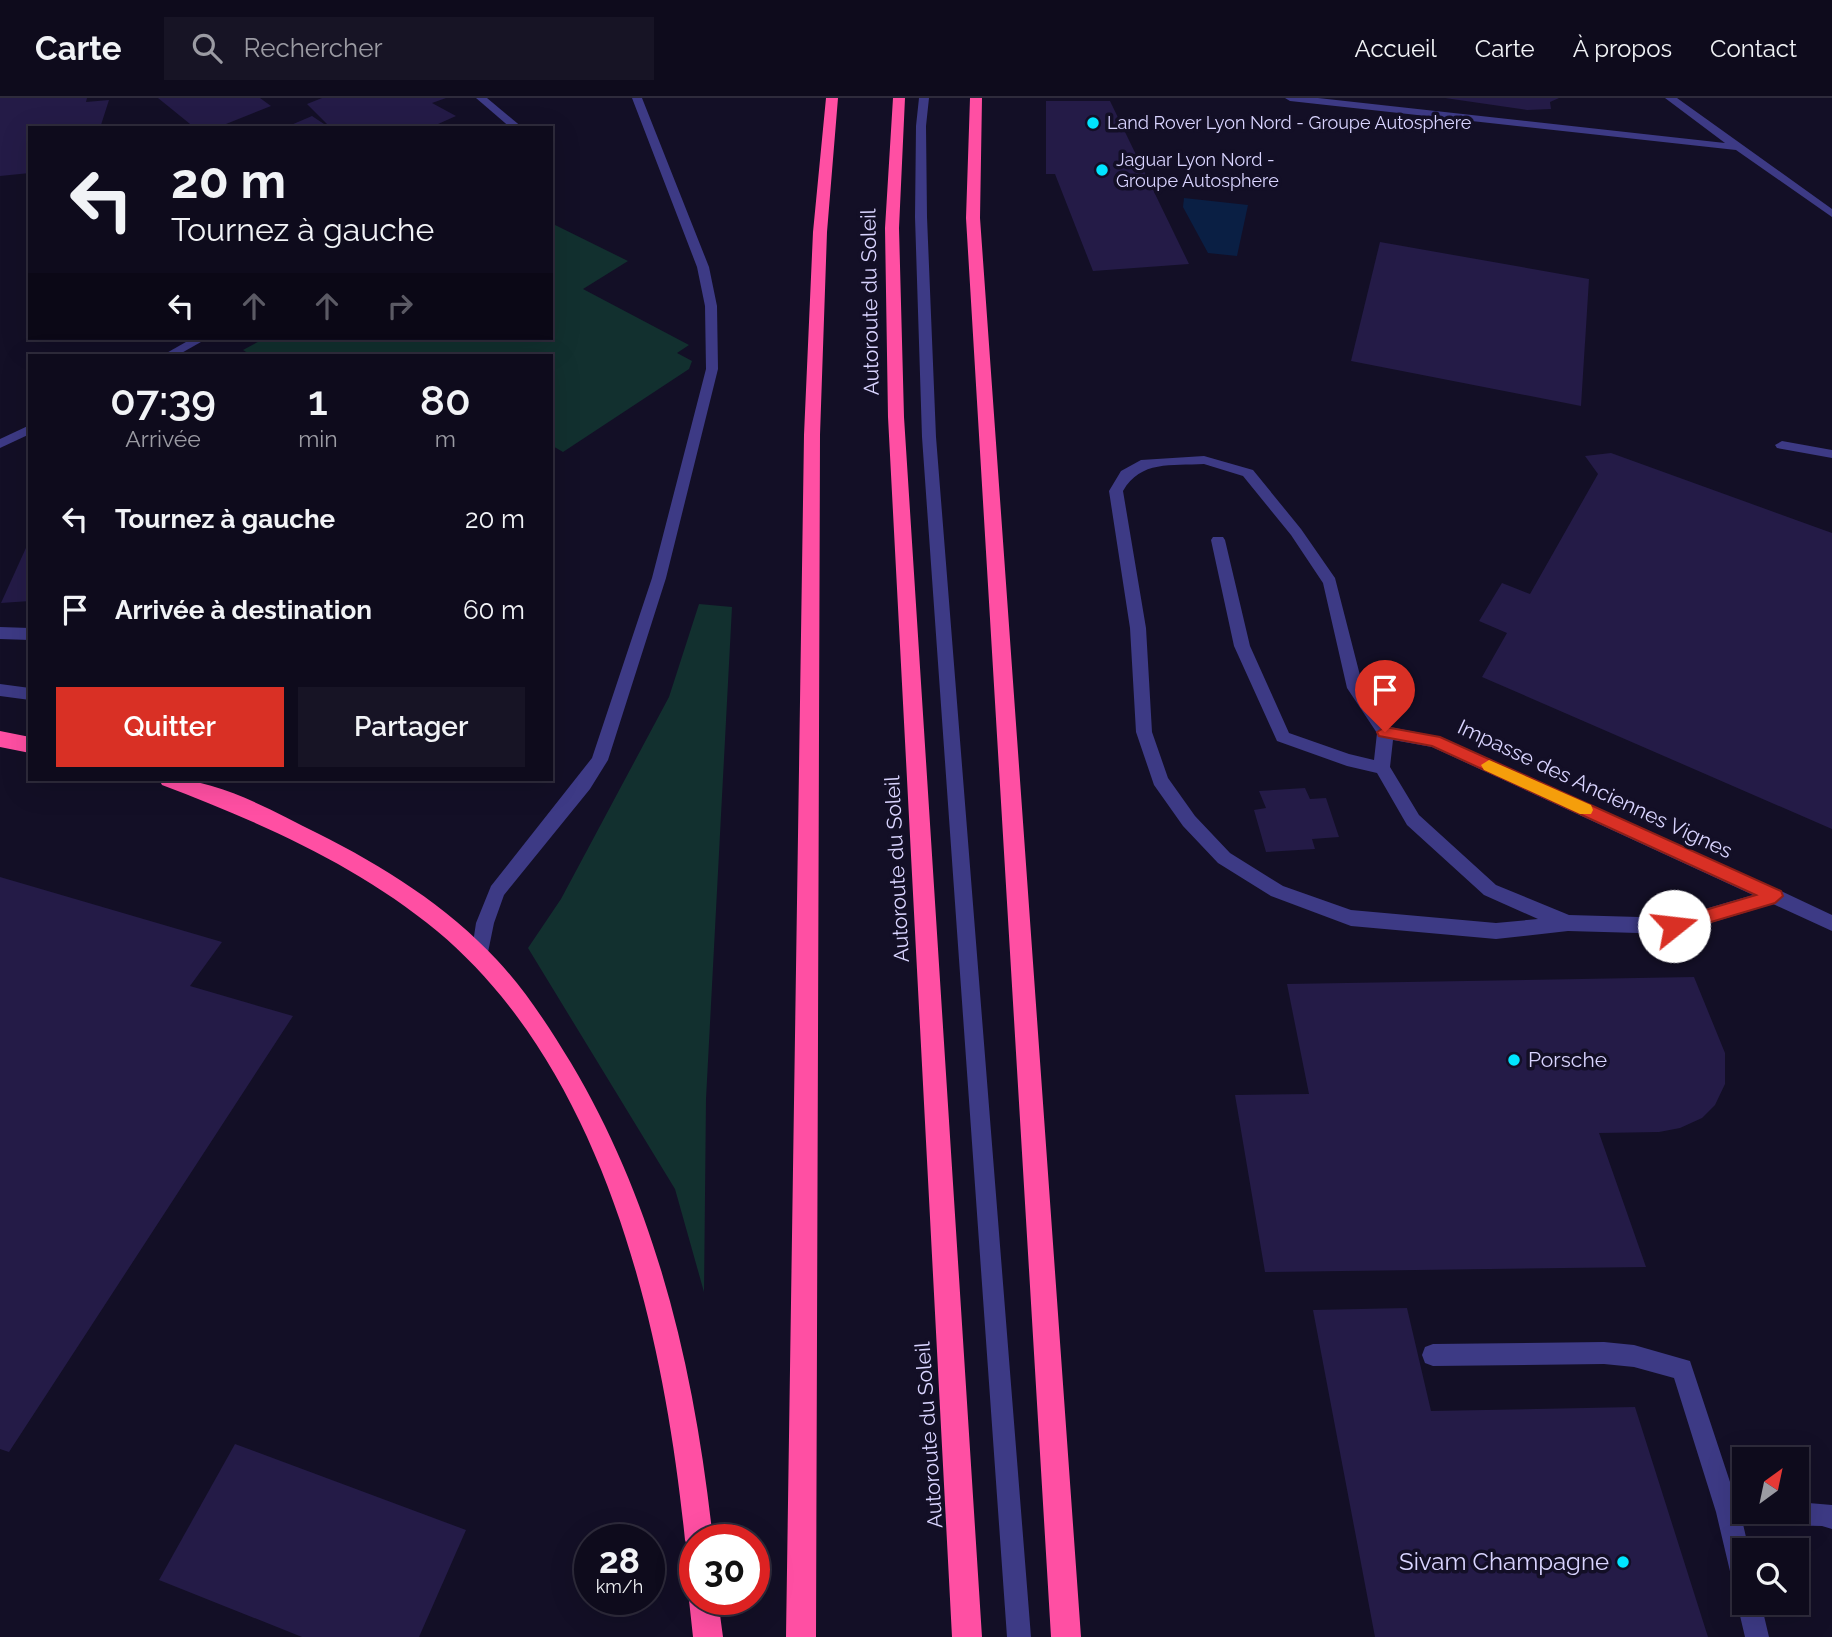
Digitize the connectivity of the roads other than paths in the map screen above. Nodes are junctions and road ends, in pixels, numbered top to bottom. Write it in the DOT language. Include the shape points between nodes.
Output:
graph roads {
  1 [pos="481,98"];
  2 [pos="637,98"];
  3 [pos="832,98"];
  4 [pos="899,98"];
  5 [pos="924,98"];
  6 [pos="976,98"];
  7 [pos="1290,98"];
  8 [pos="1670,98"];
  9 [pos="516,126"];
  10 [pos="1737,147"];
  11 [pos="1832,215"];
  12 [pos="198,340"];
  13 [pos="171,354"];
  14 [pos="28,430"];
  15 [pos="0,444"];
  16 [pos="1782,445"];
  17 [pos="1832,454"];
  18 [pos="1218,540"];
  19 [pos="28,634"];
  20 [pos="1,636"];
  21 [pos="0,690"];
  22 [pos="28,694"];
  23 [pos="1385,732"];
  24 [pos="0,739"];
  25 [pos="28,745"];
  26 [pos="1382,768"];
  27 [pos="174,781"];
  28 [pos="1775,896"];
  29 [pos="1568,923"];
  30 [pos="1832,923"];
  31 [pos="480,956"];
  32 [pos="1433,1354"];
  33 [pos="1728,1512"];
  34 [pos="1832,1517"];
  35 [pos="698,1524"];
  36 [pos="1734,1538"];
  37 [pos="706,1615"];
  38 [pos="1751,1615"];
  39 [pos="708,1637"];
  40 [pos="801,1637"];
  41 [pos="967,1637"];
  42 [pos="1019,1637"];
  43 [pos="1066,1637"];
  44 [pos="1756,1637"];
  1 -- 9 [label="street"];
  2 -- 31 [label="street" via="703,267 711,306 712,369 659,578 600,760 497,891 485,923"];
  3 -- 40 [label="highway" via="820,232 812,423"];
  4 -- 41 [label="highway, Autoroute du Soleil" via="892,228 896,417"];
  5 -- 42 [label="street" via="921,217 929,438"];
  6 -- 43 [label="highway" via="973,218"];
  7 -- 10 [label="street"];
  8 -- 10 [label="street"];
  10 -- 11 [label="street"];
  12 -- 13 [label="street"];
  14 -- 15 [label="street"];
  16 -- 17 [label="street"];
  18 -- 26 [label="street" via="1242,646 1283,737"];
  19 -- 20 [label="street"];
  21 -- 22 [label="street"];
  23 -- 26 [label="street"];
  23 -- 28 [label="street, Impasse des Anciennes Vignes" via="1434,741"];
  23 -- 29 [label="street" via="1355,688 1330,582 1248,473 1205,460 1146,463 1126,474 1116,491 1138,628 1144,732 1160,780 1189,821 1224,858 1277,891 1351,918 1496,931"];
  24 -- 25 [label="highway"];
  26 -- 29 [label="street" via="1413,820 1490,890"];
  27 -- 31 [label="highway" via="309,835 425,909"];
  28 -- 29 [label="street" via="1674,926"];
  28 -- 30 [label="street, Impasse des Anciennes Vignes"];
  31 -- 35 [label="highway" via="529,1016 573,1085 628,1200 674,1362"];
  32 -- 33 [label="street" via="1604,1353 1682,1369"];
  33 -- 34 [label="street"];
  33 -- 36 [label="street"];
  37 -- 39 [label="highway"];
  38 -- 44 [label="street"];
}
